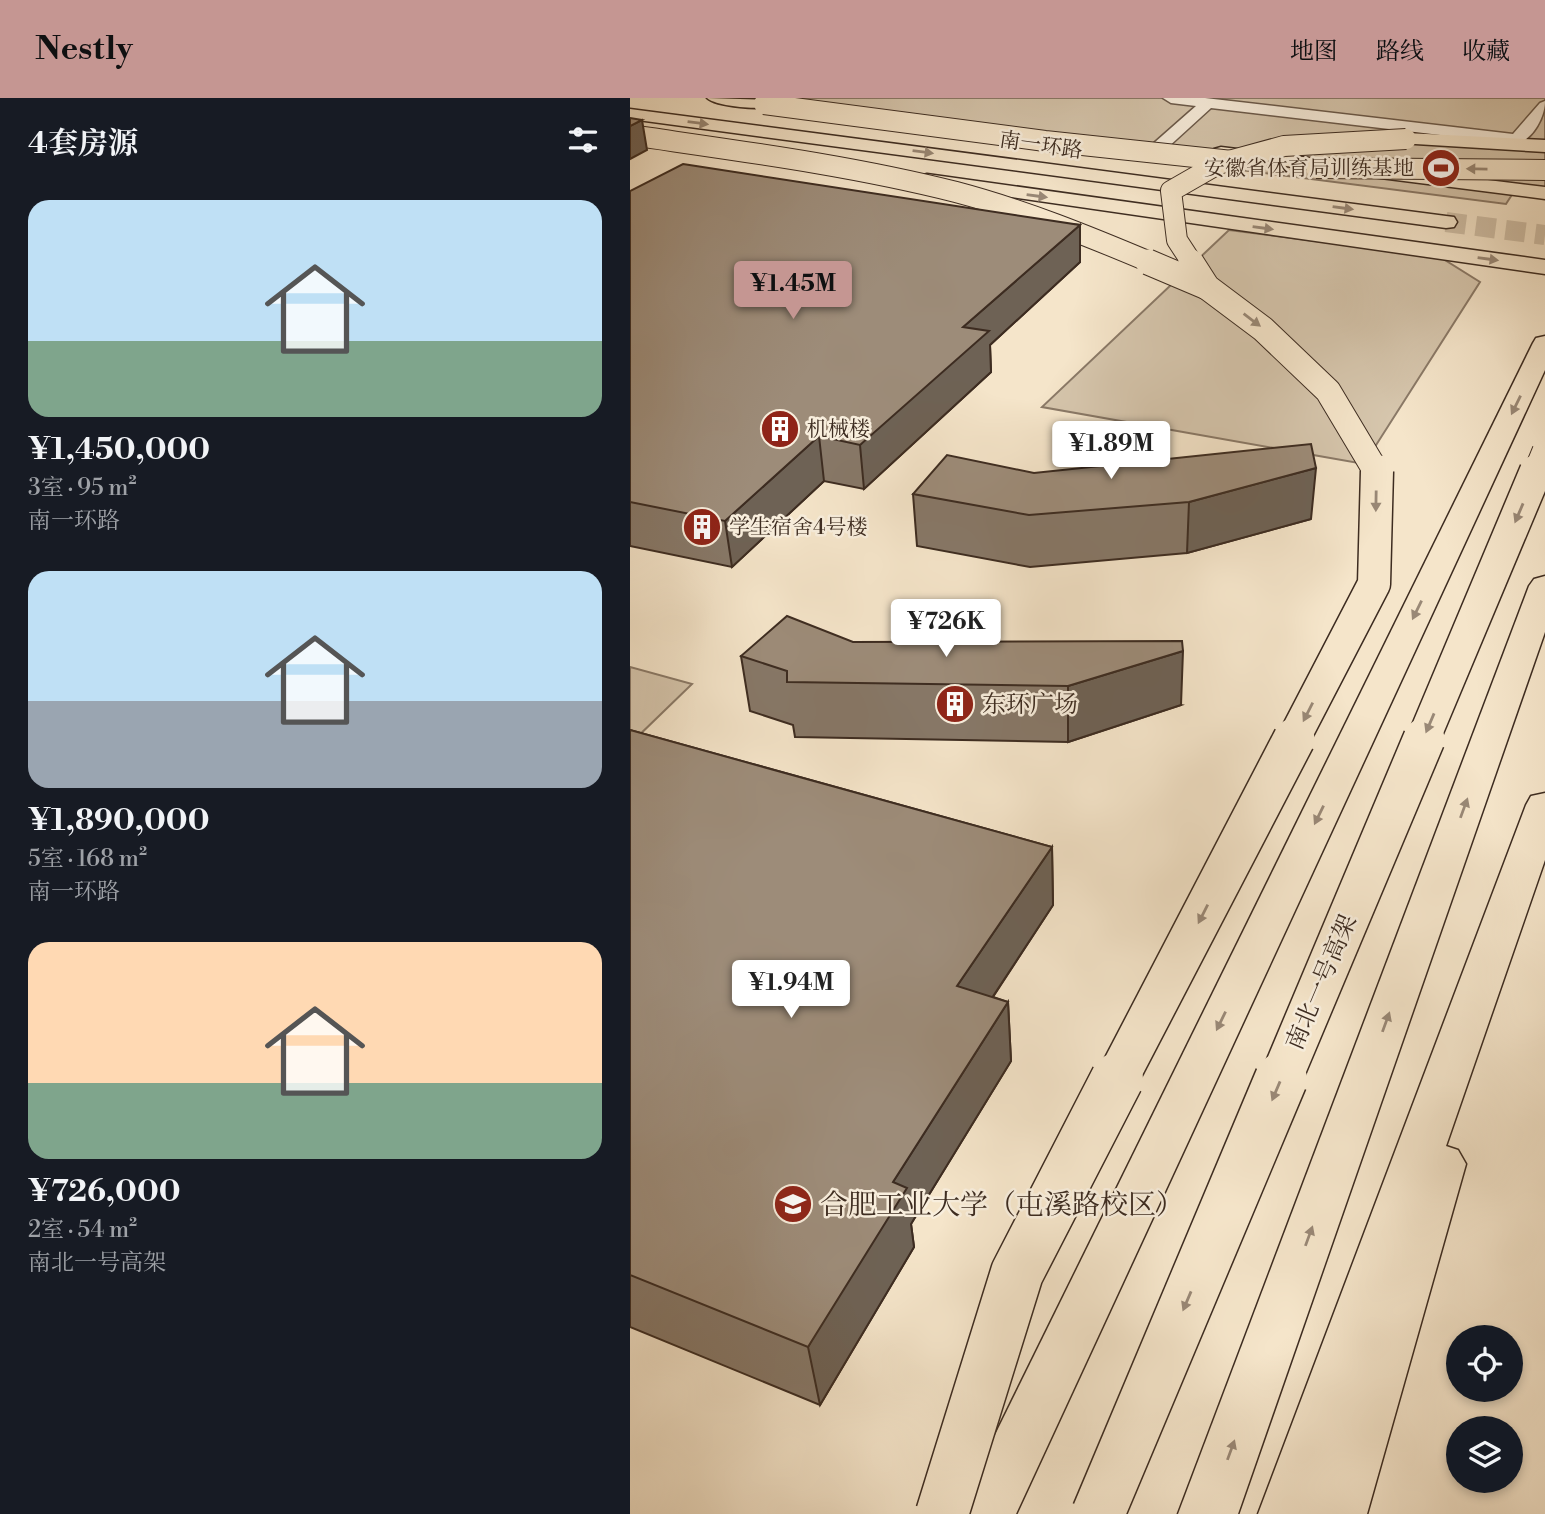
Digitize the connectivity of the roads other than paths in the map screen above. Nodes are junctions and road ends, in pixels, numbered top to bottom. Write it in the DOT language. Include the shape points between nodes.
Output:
graph roads {
  1 [pos="651,98"];
  2 [pos="716,98"];
  3 [pos="1171,98"];
  4 [pos="772,101"];
  5 [pos="1208,103"];
  6 [pos="1545,106"];
  7 [pos="630,114"];
  8 [pos="630,137"];
  9 [pos="1160,146"];
  10 [pos="1545,146"];
  11 [pos="1545,170"];
  12 [pos="1545,193"];
  13 [pos="1460,205"];
  14 [pos="1446,222"];
  15 [pos="1545,267"];
  16 [pos="1207,286"];
  17 [pos="1545,343"];
  18 [pos="1545,450"];
  19 [pos="1545,586"];
  20 [pos="1545,807"];
  21 [pos="942,1514"];
  22 [pos="986,1514"];
  23 [pos="1098,1514"];
  24 [pos="1208,1514"];
  25 [pos="1288,1514"];
  26 [pos="1337,1514"];
  1 -- 13 [label="main road, 南一环路"];
  2 -- 4 [label="main road"];
  3 -- 5 [label="lane"];
  4 -- 9 [label="main road"];
  11 -- 4 [label="main road, one-way, bridge" via="1301,168 1045,141"];
  5 -- 6 [label="lane" via="1517,139"];
  5 -- 9 [label="lane"];
  7 -- 14 [label="main road, 南一环路, one-way"];
  8 -- 15 [label="main road, one-way"];
  8 -- 16 [label="main road, bridge" via="866,173 958,192 1049,220"];
  9 -- 12 [label="main road"];
  10 -- 16 [label="main road, bridge" via="1379,140 1284,146 1218,164 1171,191 1177,240"];
  16 -- 21 [label="main road, one-way, bridge" via="1263,329 1328,391 1377,471 1374,584 1017,1273"];
  17 -- 22 [label="main road, one-way"];
  18 -- 23 [label="main road, 南北一号高架, one-way, bridge"];
  24 -- 19 [label="main road, one-way"];
  20 -- 25 [label="main road"];
  20 -- 26 [label="main road"];
}
